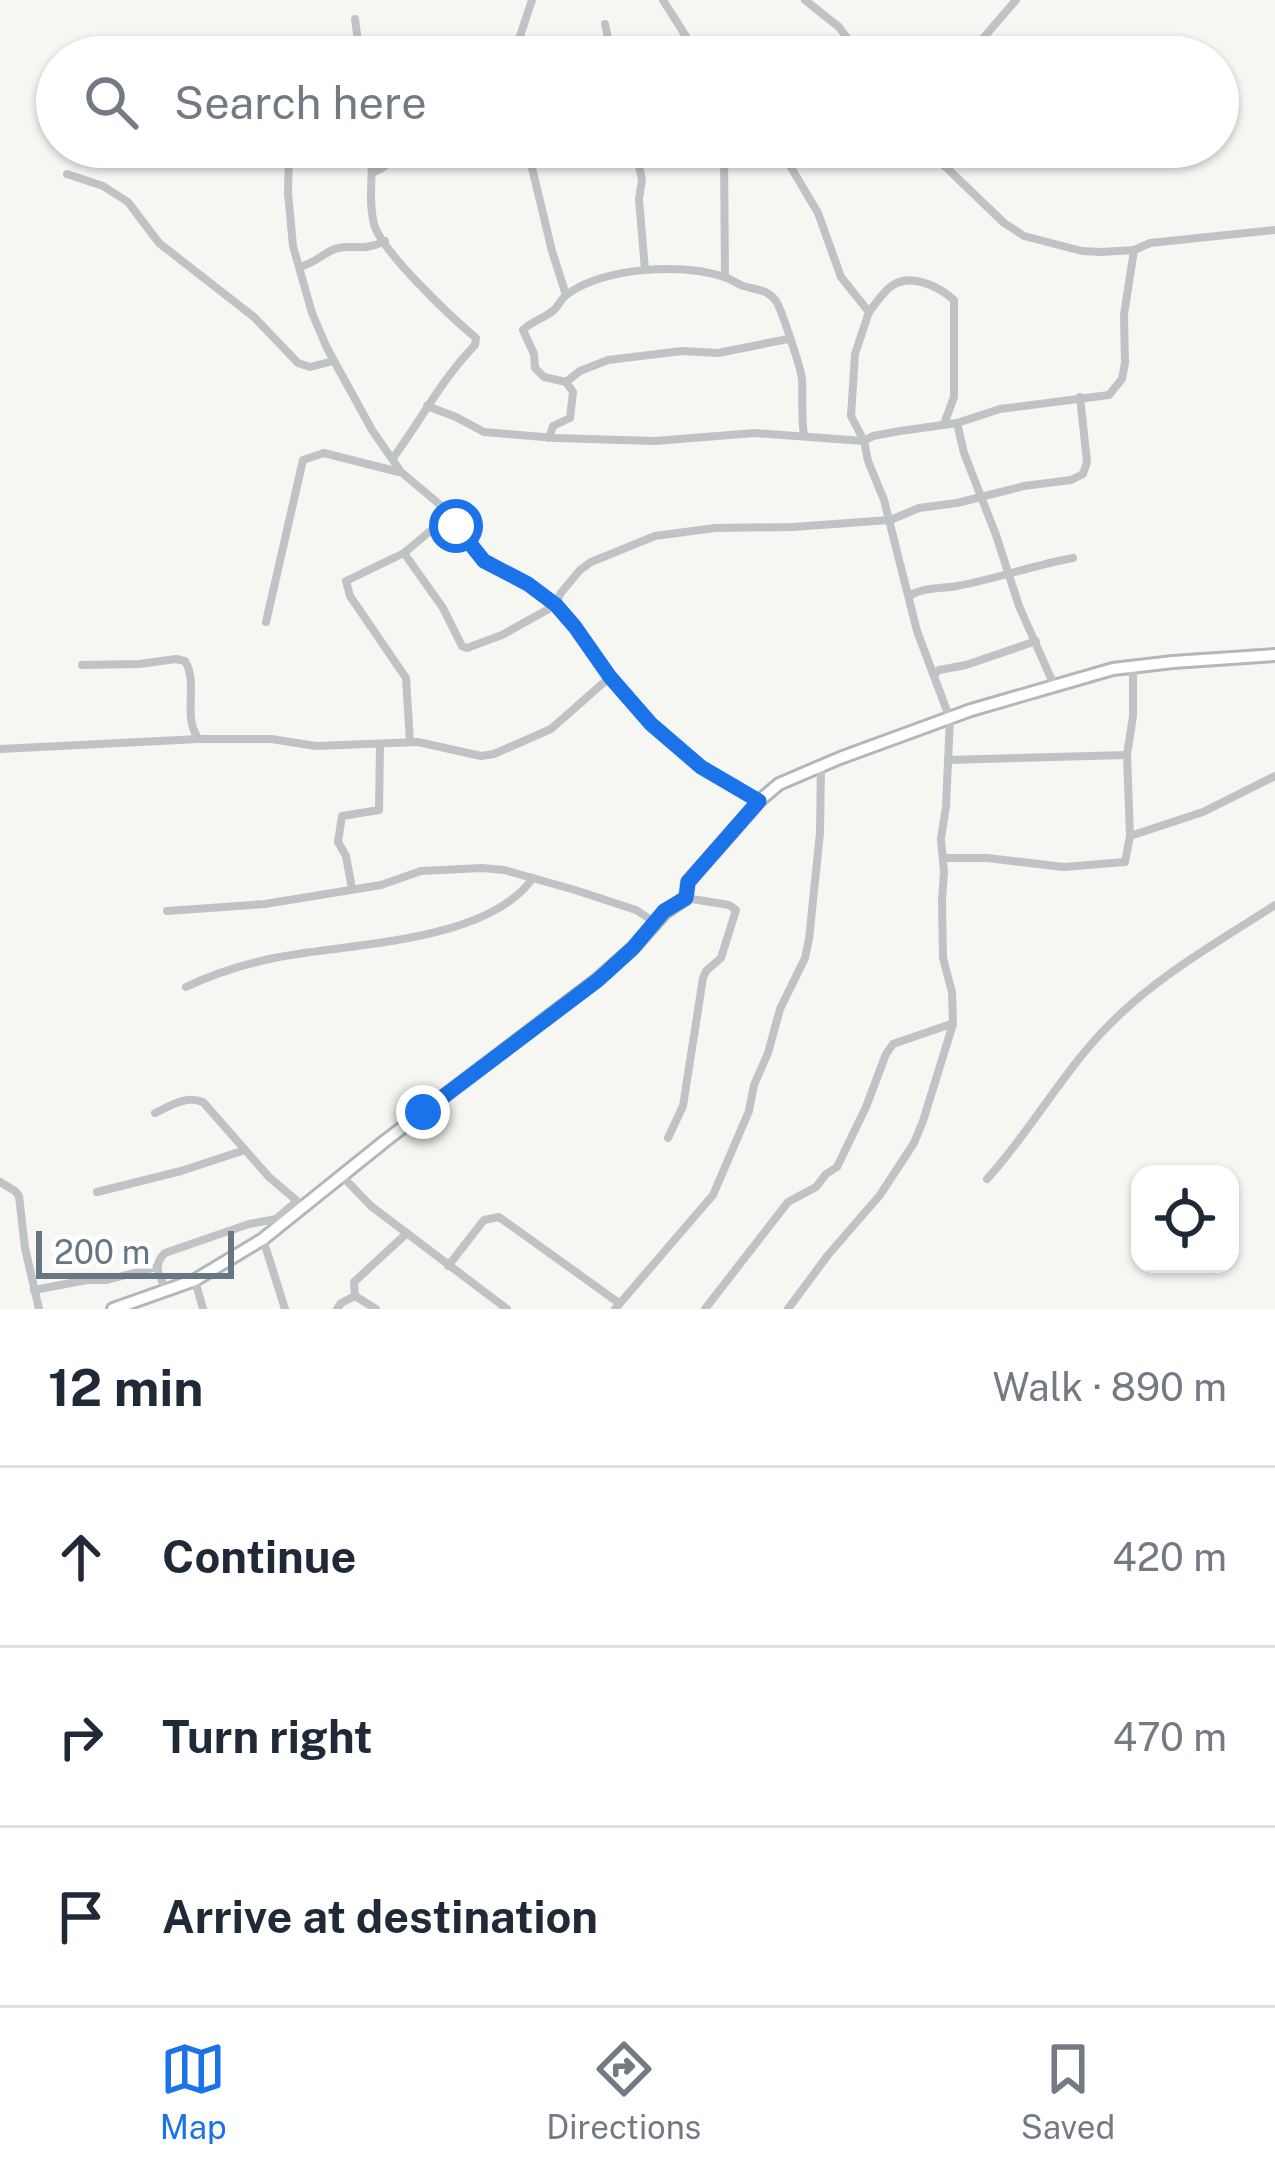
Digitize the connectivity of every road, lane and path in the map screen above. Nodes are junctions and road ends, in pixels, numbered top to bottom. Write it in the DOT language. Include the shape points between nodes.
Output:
graph roads {
  1 [pos="532,0"];
  2 [pos="663,0"];
  3 [pos="805,0"];
  4 [pos="1016,0"];
  5 [pos="355,20"];
  6 [pos="605,24"];
  7 [pos="357,36"];
  8 [pos="519,36"];
  9 [pos="608,36"];
  10 [pos="686,36"];
  11 [pos="846,36"];
  12 [pos="985,36"];
  13 [pos="289,168"];
  14 [pos="373,168"];
  15 [pos="385,168"];
  16 [pos="532,168"];
  17 [pos="639,168"];
  18 [pos="724,168"];
  19 [pos="791,168"];
  20 [pos="947,168"];
  21 [pos="373,173"];
  22 [pos="67,174"];
  23 [pos="1275,230"];
  24 [pos="385,242"];
  25 [pos="1134,250"];
  26 [pos="299,267"];
  27 [pos="645,269"];
  28 [pos="725,277"];
  29 [pos="566,295"];
  30 [pos="869,312"];
  31 [pos="788,339"];
  32 [pos="333,361"];
  33 [pos="566,382"];
  34 [pos="1080,397"];
  35 [pos="427,406"];
  36 [pos="957,423"];
  37 [pos="944,424"];
  38 [pos="804,435"];
  39 [pos="549,438"];
  40 [pos="864,441"];
  41 [pos="393,458"];
  42 [pos="401,472"];
  43 [pos="982,497"];
  44 [pos="450,519"];
  45 [pos="890,520"];
  46 [pos="404,553"];
  47 [pos="1073,558"];
  48 [pos="1008,572"];
  49 [pos="909,596"];
  50 [pos="556,605"];
  51 [pos="266,622"];
  52 [pos="1036,641"];
  53 [pos="1275,655"];
  54 [pos="82,665"];
  55 [pos="1133,666"];
  56 [pos="935,674"];
  57 [pos="610,677"];
  58 [pos="1055,686"];
  59 [pos="950,719"];
  60 [pos="199,740"];
  61 [pos="410,742"];
  62 [pos="380,743"];
  63 [pos="0,749"];
  64 [pos="1127,755"];
  65 [pos="948,760"];
  66 [pos="821,767"];
  67 [pos="1275,776"];
  68 [pos="759,801"];
  69 [pos="1130,836"];
  70 [pos="943,858"];
  71 [pos="533,878"];
  72 [pos="352,889"];
  73 [pos="686,898"];
  74 [pos="1275,904"];
  75 [pos="167,911"];
  76 [pos="656,923"];
  77 [pos="186,987"];
  78 [pos="953,1024"];
  79 [pos="154,1113"];
  80 [pos="668,1138"];
  81 [pos="245,1150"];
  82 [pos="342,1177"];
  83 [pos="987,1179"];
  84 [pos="0,1182"];
  85 [pos="98,1192"];
  86 [pos="297,1206"];
  87 [pos="407,1233"];
  88 [pos="263,1240"];
  89 [pos="448,1265"];
  90 [pos="158,1267"];
  91 [pos="195,1280"];
  92 [pos="34,1290"];
  93 [pos="167,1291"];
  94 [pos="355,1296"];
  95 [pos="617,1306"];
  96 [pos="39,1309"];
  97 [pos="113,1309"];
  98 [pos="203,1309"];
  99 [pos="285,1309"];
  100 [pos="337,1309"];
  101 [pos="376,1309"];
  102 [pos="507,1309"];
  103 [pos="705,1309"];
  104 [pos="788,1309"];
  1 -- 8 [label="street"];
  2 -- 10 [label="street"];
  3 -- 11 [label="street"];
  4 -- 12 [label="street"];
  5 -- 7 [label="street"];
  6 -- 9 [label="street"];
  13 -- 26 [label="street"];
  14 -- 21 [label="street"];
  15 -- 21 [label="street"];
  16 -- 29 [label="street"];
  17 -- 27 [label="street"];
  18 -- 28 [label="street"];
  19 -- 30 [label="street" via="841,277"];
  20 -- 25 [label="street" via="1015,232 1082,251"];
  21 -- 24 [label="street" via="373,219"];
  22 -- 32 [label="street" via="128,202 159,243 254,317 298,363"];
  23 -- 25 [label="street"];
  24 -- 26 [label="street" via="337,248"];
  24 -- 35 [label="street" via="476,338"];
  25 -- 34 [label="street" via="1122,379 1109,395"];
  26 -- 32 [label="street"];
  27 -- 28 [label="street"];
  27 -- 29 [label="street"];
  28 -- 31 [label="street" via="769,294"];
  29 -- 33 [label="street" via="523,330 535,368"];
  30 -- 37 [label="street" via="907,281 954,300 955,390"];
  30 -- 40 [label="street" via="851,394"];
  31 -- 33 [label="street" via="608,360"];
  31 -- 38 [label="street" via="802,380"];
  32 -- 41 [label="street"];
  33 -- 39 [label="street" via="570,418"];
  34 -- 36 [label="street"];
  34 -- 43 [label="street" via="1083,474"];
  35 -- 39 [label="street" via="484,432"];
  35 -- 41 [label="street"];
  36 -- 37 [label="street"];
  36 -- 43 [label="street"];
  37 -- 40 [label="street"];
  38 -- 39 [label="street"];
  38 -- 40 [label="street"];
  40 -- 45 [label="street"];
  41 -- 42 [label="street"];
  42 -- 44 [label="street"];
  42 -- 51 [label="street" via="324,453 303,460"];
  43 -- 45 [label="street"];
  43 -- 48 [label="street"];
  44 -- 46 [label="street"];
  44 -- 50 [label="street" via="484,561"];
  45 -- 49 [label="street"];
  45 -- 50 [label="street" via="655,536 591,562"];
  46 -- 50 [label="street" via="464,648"];
  46 -- 61 [label="street" via="346,584 406,678"];
  47 -- 48 [label="street"];
  48 -- 49 [label="street"];
  48 -- 52 [label="street"];
  49 -- 56 [label="street"];
  50 -- 57 [label="street"];
  52 -- 56 [label="street"];
  52 -- 58 [label="street"];
  53 -- 55 [label="street"];
  54 -- 60 [label="street" via="185,661"];
  55 -- 58 [label="street"];
  55 -- 64 [label="street"];
  56 -- 59 [label="street"];
  57 -- 61 [label="street" via="551,729 494,754"];
  57 -- 68 [label="street" via="701,767"];
  58 -- 59 [label="street"];
  59 -- 65 [label="street"];
  59 -- 66 [label="street"];
  60 -- 62 [label="street"];
  60 -- 63 [label="street"];
  61 -- 62 [label="street"];
  62 -- 72 [label="street" via="379,810 342,816 338,842"];
  64 -- 65 [label="street"];
  64 -- 69 [label="street"];
  65 -- 70 [label="street"];
  66 -- 68 [label="street"];
  66 -- 95 [label="street" via="805,958 748,1111 713,1195"];
  67 -- 69 [label="street"];
  68 -- 73 [label="street" via="688,882"];
  69 -- 70 [label="street" via="1125,862 1083,867"];
  70 -- 78 [label="street" via="943,958"];
  71 -- 72 [label="street" via="467,867"];
  71 -- 76 [label="street"];
  71 -- 77 [label="street" via="501,907 464,923 268,959"];
  72 -- 75 [label="street"];
  73 -- 76 [label="street"];
  73 -- 80 [label="street" via="736,910 721,958 703,978 682,1106"];
  74 -- 83 [label="street" via="1169,972 1106,1027"];
  76 -- 82 [label="street" via="598,980"];
  78 -- 103 [label="street" via="893,1044 837,1167 788,1202"];
  78 -- 104 [label="street" via="914,1143"];
  79 -- 81 [label="street" via="199,1099"];
  81 -- 85 [label="street"];
  81 -- 86 [label="street"];
  82 -- 86 [label="street"];
  82 -- 87 [label="street"];
  84 -- 92 [label="street" via="19,1196"];
  86 -- 88 [label="street"];
  86 -- 90 [label="street" via="178,1247"];
  87 -- 89 [label="street"];
  87 -- 94 [label="street" via="354,1282"];
  88 -- 91 [label="street"];
  88 -- 99 [label="street"];
  89 -- 95 [label="street" via="484,1220 499,1217"];
  89 -- 102 [label="street"];
  90 -- 92 [label="street"];
  90 -- 93 [label="street"];
  91 -- 93 [label="street"];
  91 -- 98 [label="street"];
  92 -- 96 [label="street"];
  93 -- 97 [label="street"];
  94 -- 100 [label="street"];
  94 -- 101 [label="street"];
}
